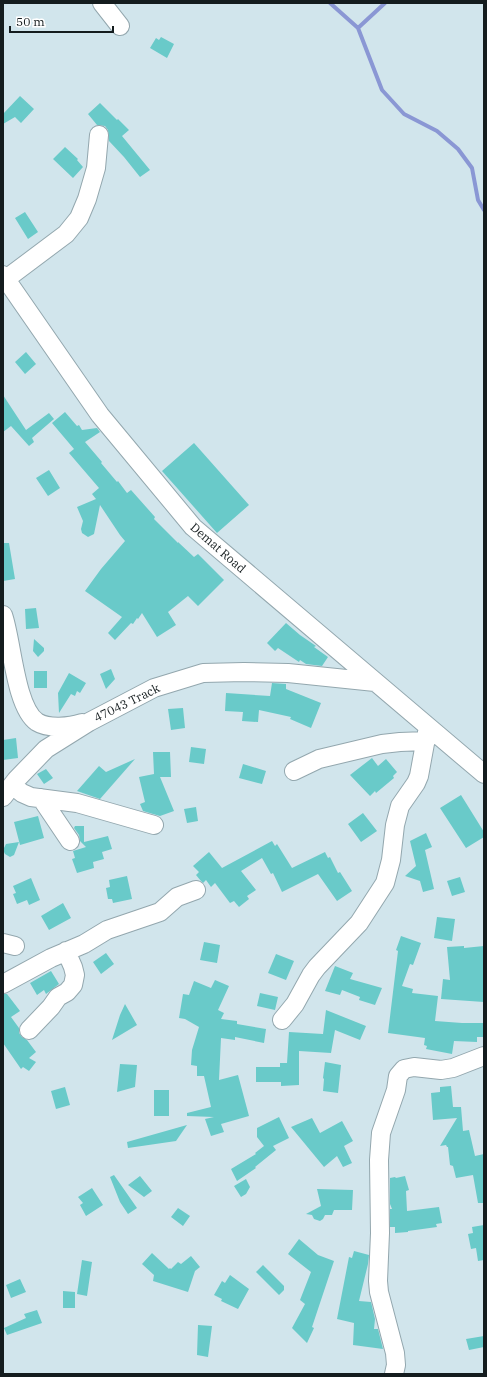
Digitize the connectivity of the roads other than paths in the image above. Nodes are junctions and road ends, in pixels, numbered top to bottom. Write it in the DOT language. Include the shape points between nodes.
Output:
graph roads {
  1 [pos="102,3"];
  2 [pos="120,26"];
  3 [pos="99,135"];
  4 [pos="5,277"];
  5 [pos="3,615"];
  6 [pos="375,682"];
  7 [pos="89,722"];
  8 [pos="427,734"];
  9 [pos="294,771"];
  10 [pos="484,774"];
  11 [pos="8,791"];
  12 [pos="41,798"];
  13 [pos="154,825"];
  14 [pos="70,841"];
  15 [pos="196,890"];
  16 [pos="66,951"];
  17 [pos="3,984"];
  18 [pos="282,1020"];
  19 [pos="29,1030"];
  20 [pos="484,1056"];
  21 [pos="394,1374"];
  1 -- 2 [label="street"];
  3 -- 4 [label="street" via="96,168 79,218 66,234"];
  4 -- 6 [label="street, Demat Road" via="100,415 193,527"];
  5 -- 7 [label="street" via="11,658 24,702 33,718 38,723 60,726"];
  6 -- 7 [label="street, 47043 Track" via="288,673 203,673 154,688"];
  6 -- 8 [label="street, Demat Road"];
  7 -- 11 [label="street, 47043 Track" via="46,749"];
  8 -- 9 [label="street" via="319,759"];
  8 -- 10 [label="street, Demat Road"];
  8 -- 18 [label="street" via="419,776 400,806 385,883 359,923 317,967 295,1004"];
  11 -- 12 [label="street" via="22,793 31,798"];
  12 -- 13 [label="street" via="77,803"];
  12 -- 14 [label="street"];
  15 -- 16 [label="street" via="178,897 160,912 107,930"];
  16 -- 17 [label="street"];
  16 -- 19 [label="street" via="75,975 73,985 58,997"];
  20 -- 21 [label="street" via="441,1070 414,1067 404,1069 398,1076 396,1090 381,1133 378,1281 395,1353"];
}
